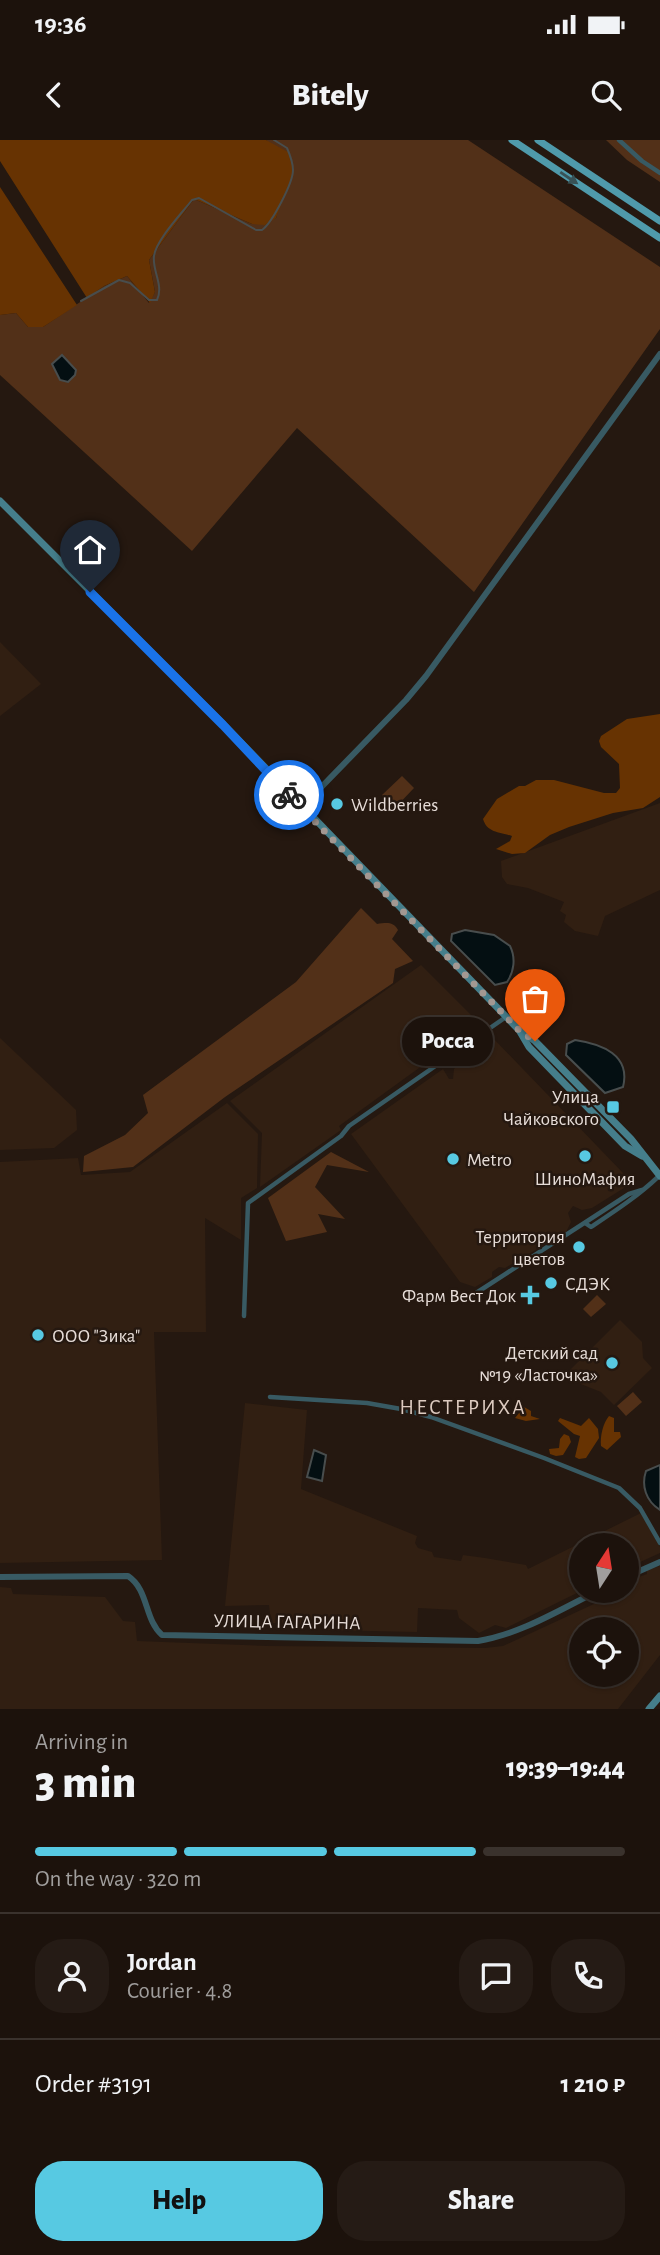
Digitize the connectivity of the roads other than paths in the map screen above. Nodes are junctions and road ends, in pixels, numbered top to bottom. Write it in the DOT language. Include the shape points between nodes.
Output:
graph roads {
  1 [pos="512,140"];
  2 [pos="538,140"];
  3 [pos="620,140"];
  4 [pos="660,173"];
  5 [pos="660,221"];
  6 [pos="660,238"];
  7 [pos="660,354"];
  8 [pos="0,501"];
  9 [pos="301,808"];
  10 [pos="506,1017"];
  11 [pos="660,1175"];
  12 [pos="642,1190"];
  13 [pos="585,1223"];
  14 [pos="473,1295"];
  15 [pos="244,1316"];
  16 [pos="270,1396"];
  17 [pos="660,1543"];
  18 [pos="660,1562"];
  19 [pos="639,1571"];
  20 [pos="0,1577"];
  21 [pos="574,1603"];
  22 [pos="660,1696"];
  23 [pos="649,1709"];
  1 -- 6 [label="main road, one-way"];
  2 -- 5 [label="main road"];
  3 -- 4 [label="street"];
  7 -- 9 [label="street" via="426,676"];
  8 -- 9 [label="main road"];
  9 -- 10 [label="main road"];
  10 -- 11 [label="main road" via="631,1139"];
  10 -- 15 [label="street" via="248,1203"];
  11 -- 12 [label="street"];
  12 -- 13 [label="street"];
  12 -- 13 [label="street" via="591,1227"];
  13 -- 14 [label="street"];
  16 -- 17 [label="street" via="401,1409 544,1458 619,1488 640,1508"];
  18 -- 19 [label="street"];
  20 -- 21 [label="street, УЛИЦА ГАГАРИНА" via="128,1576 139,1586 154,1628 162,1635 478,1641 520,1630"];
  22 -- 23 [label="main road"];
}
